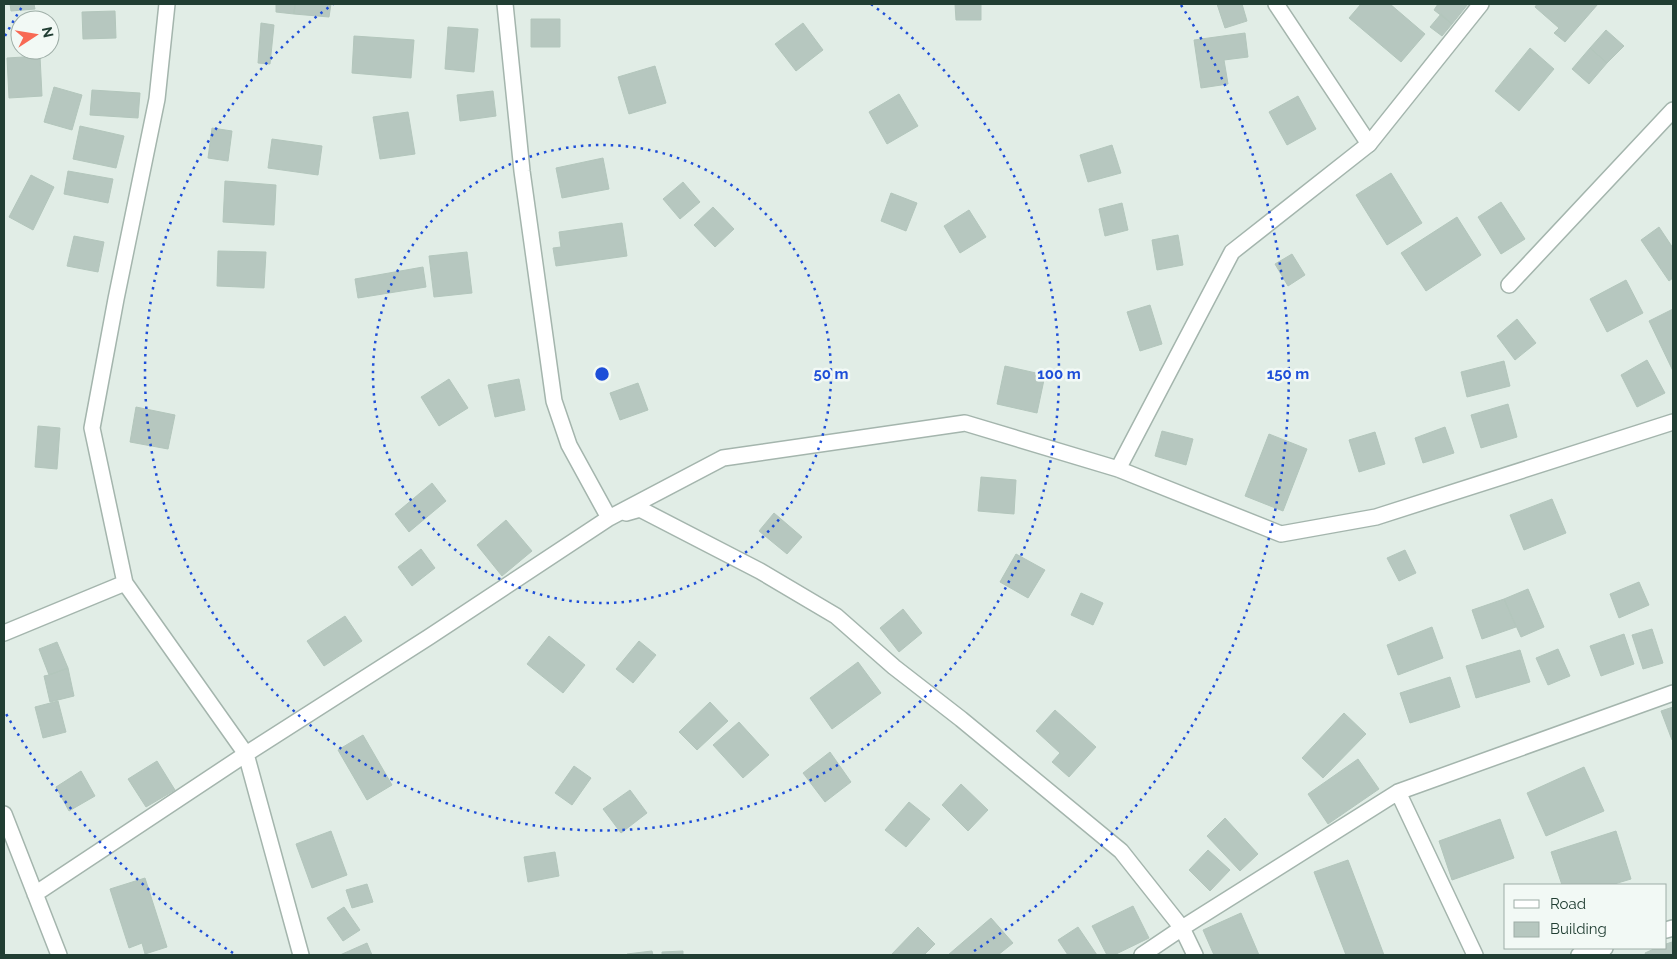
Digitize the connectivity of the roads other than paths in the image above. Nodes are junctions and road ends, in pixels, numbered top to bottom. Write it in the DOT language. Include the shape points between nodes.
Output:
graph roads {
  1 [pos="167,4"];
  2 [pos="505,4"];
  3 [pos="1276,4"];
  4 [pos="1481,4"];
  5 [pos="1673,110"];
  6 [pos="1369,144"];
  7 [pos="1509,285"];
  8 [pos="1673,422"];
  9 [pos="1118,469"];
  10 [pos="609,518"];
  11 [pos="125,582"];
  12 [pos="4,633"];
  13 [pos="1673,692"];
  14 [pos="246,754"];
  15 [pos="1398,792"];
  16 [pos="4,814"];
  17 [pos="35,894"];
  18 [pos="1182,928"];
  19 [pos="1601,949"];
  20 [pos="59,955"];
  21 [pos="300,955"];
  22 [pos="1142,955"];
  23 [pos="1195,955"];
  24 [pos="1474,955"];
  25 [pos="1579,955"];
  1 -- 11 [label="street" via="157,99 92,428"];
  2 -- 10 [label="street" via="522,171 554,401 569,445"];
  3 -- 6 [label="street"];
  4 -- 6 [label="street"];
  5 -- 7 [label="street"];
  6 -- 9 [label="street" via="1232,252"];
  8 -- 9 [label="street" via="1376,517 1281,534"];
  9 -- 10 [label="street" via="965,423 723,458"];
  10 -- 14 [label="street"];
  10 -- 18 [label="street" via="640,509 760,571 836,616 1121,851"];
  11 -- 12 [label="street"];
  11 -- 14 [label="street"];
  13 -- 15 [label="street"];
  14 -- 17 [label="street"];
  14 -- 21 [label="street"];
  15 -- 18 [label="street"];
  15 -- 24 [label="street"];
  16 -- 17 [label="street"];
  17 -- 20 [label="street"];
  18 -- 22 [label="street"];
  18 -- 23 [label="street"];
  19 -- 25 [label="street"];
}
